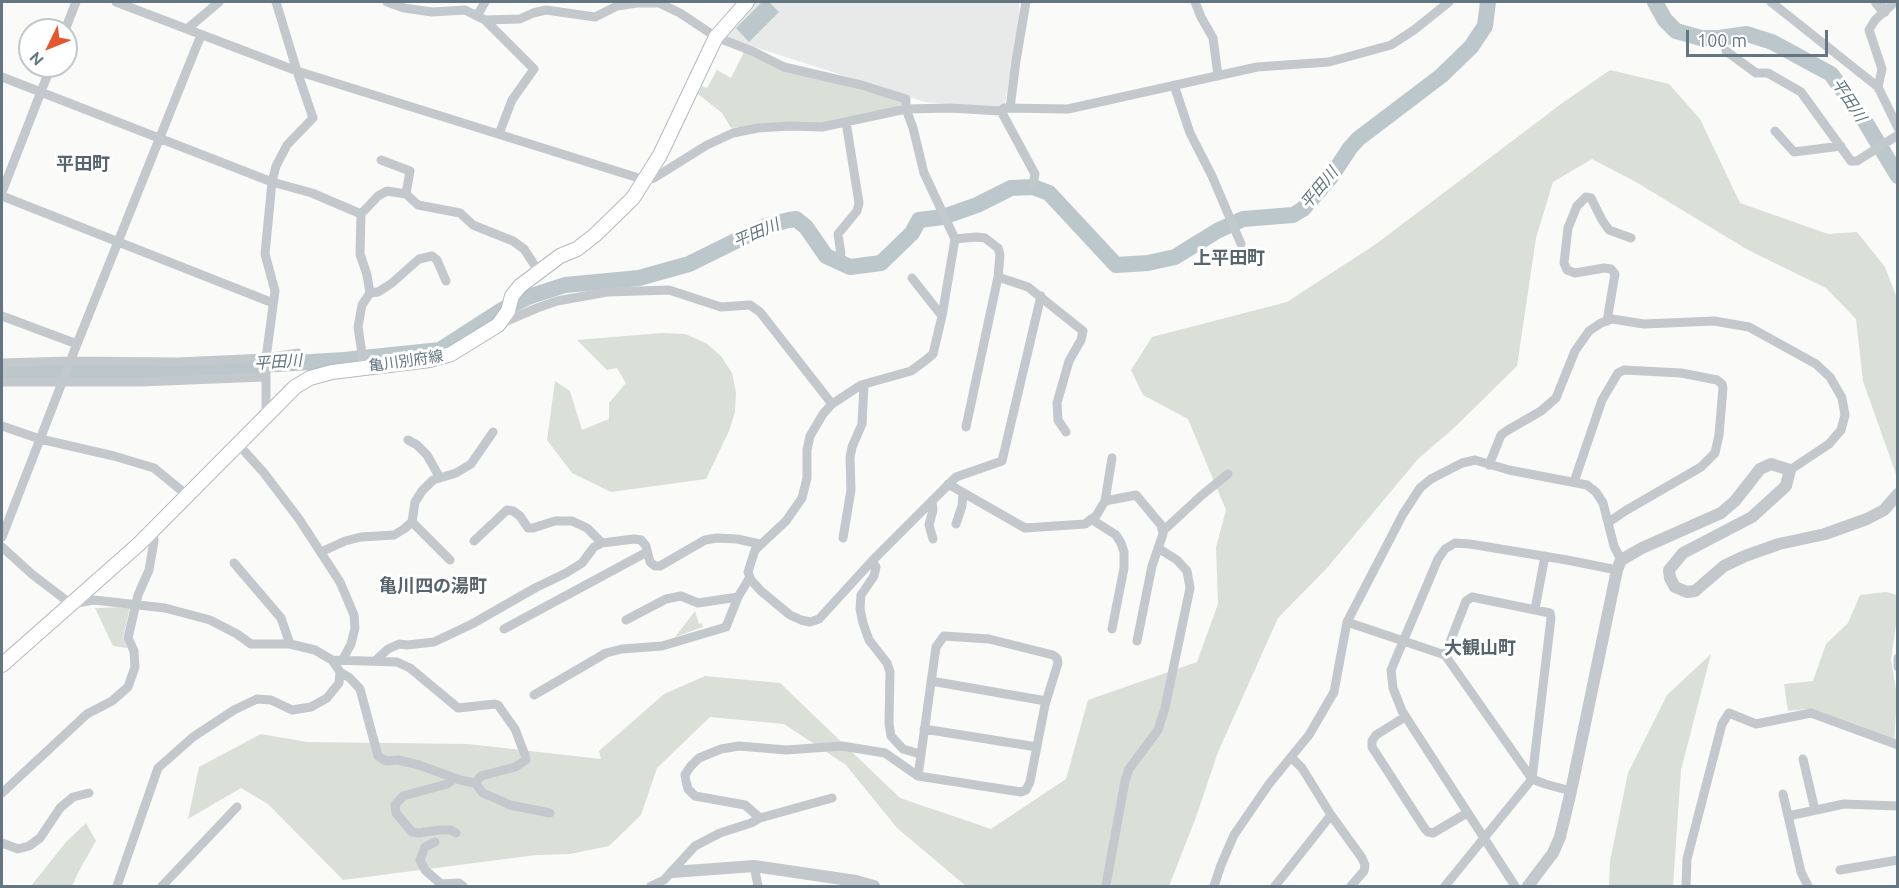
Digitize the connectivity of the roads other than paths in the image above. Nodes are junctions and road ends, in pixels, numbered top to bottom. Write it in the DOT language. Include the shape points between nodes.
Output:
graph roads {
  1 [pos="76,2"];
  2 [pos="117,2"];
  3 [pos="219,2"];
  4 [pos="276,2"];
  5 [pos="387,2"];
  6 [pos="485,2"];
  7 [pos="747,2"];
  8 [pos="1026,2"];
  9 [pos="1195,2"];
  10 [pos="1449,2"];
  11 [pos="1771,2"];
  12 [pos="1895,2"];
  13 [pos="1881,6"];
  14 [pos="70,18"];
  15 [pos="481,18"];
  16 [pos="187,29"];
  17 [pos="201,35"];
  18 [pos="716,37"];
  19 [pos="1726,51"];
  20 [pos="297,71"];
  21 [pos="1218,76"];
  22 [pos="2,77"];
  23 [pos="46,78"];
  24 [pos="1174,85"];
  25 [pos="1878,87"];
  26 [pos="41,92"];
  27 [pos="906,109"];
  28 [pos="1005,110"];
  29 [pos="846,123"];
  30 [pos="1898,128"];
  31 [pos="1774,131"];
  32 [pos="498,134"];
  33 [pos="1898,135"];
  34 [pos="159,138"];
  35 [pos="1840,146"];
  36 [pos="381,160"];
  37 [pos="645,180"];
  38 [pos="272,183"];
  39 [pos="1033,185"];
  40 [pos="2,192"];
  41 [pos="406,194"];
  42 [pos="2,196"];
  43 [pos="361,214"];
  44 [pos="1631,238"];
  45 [pos="956,239"];
  46 [pos="118,242"];
  47 [pos="1241,244"];
  48 [pos="841,254"];
  49 [pos="538,272"];
  50 [pos="998,277"];
  51 [pos="912,278"];
  52 [pos="446,281"];
  53 [pos="370,293"];
  54 [pos="1041,296"];
  55 [pos="273,303"];
  56 [pos="2,316"];
  57 [pos="942,316"];
  58 [pos="1607,321"];
  59 [pos="498,325"];
  60 [pos="76,344"];
  61 [pos="298,353"];
  62 [pos="266,358"];
  63 [pos="70,361"];
  64 [pos="2,363"];
  65 [pos="364,365"];
  66 [pos="266,374"];
  67 [pos="63,381"];
  68 [pos="2,382"];
  69 [pos="864,385"];
  70 [pos="832,404"];
  71 [pos="266,415"];
  72 [pos="2,426"];
  73 [pos="966,427"];
  74 [pos="493,432"];
  75 [pos="1066,432"];
  76 [pos="40,439"];
  77 [pos="408,440"];
  78 [pos="238,444"];
  79 [pos="1112,458"];
  80 [pos="1489,465"];
  81 [pos="1790,470"];
  82 [pos="1228,474"];
  83 [pos="440,478"];
  84 [pos="1574,482"];
  85 [pos="948,484"];
  86 [pos="963,493"];
  87 [pos="1898,494"];
  88 [pos="187,495"];
  89 [pos="932,501"];
  90 [pos="1105,501"];
  91 [pos="1091,519"];
  92 [pos="412,522"];
  93 [pos="1609,522"];
  94 [pos="956,524"];
  95 [pos="153,530"];
  96 [pos="1163,531"];
  97 [pos="2,537"];
  98 [pos="843,538"];
  99 [pos="933,539"];
  100 [pos="474,541"];
  101 [pos="602,543"];
  102 [pos="760,544"];
  103 [pos="2,547"];
  104 [pos="1158,548"];
  105 [pos="321,552"];
  106 [pos="647,552"];
  107 [pos="1545,556"];
  108 [pos="450,560"];
  109 [pos="872,561"];
  110 [pos="234,563"];
  111 [pos="1619,565"];
  112 [pos="750,577"];
  113 [pos="738,597"];
  114 [pos="71,604"];
  115 [pos="136,604"];
  116 [pos="1535,609"];
  117 [pos="626,620"];
  118 [pos="1347,622"];
  119 [pos="504,629"];
  120 [pos="1112,629"];
  121 [pos="1404,640"];
  122 [pos="1137,641"];
  123 [pos="290,644"];
  124 [pos="1445,654"];
  125 [pos="1898,658"];
  126 [pos="343,659"];
  127 [pos="332,660"];
  128 [pos="376,660"];
  129 [pos="2,664"];
  130 [pos="1898,667"];
  131 [pos="340,672"];
  132 [pos="931,681"];
  133 [pos="534,695"];
  134 [pos="1046,701"];
  135 [pos="1405,717"];
  136 [pos="924,729"];
  137 [pos="1898,745"];
  138 [pos="1037,747"];
  139 [pos="920,754"];
  140 [pos="1292,757"];
  141 [pos="1803,759"];
  142 [pos="918,776"];
  143 [pos="455,778"];
  144 [pos="1532,779"];
  145 [pos="475,783"];
  146 [pos="1571,791"];
  147 [pos="89,792"];
  148 [pos="2,793"];
  149 [pos="1783,794"];
  150 [pos="832,798"];
  151 [pos="1898,806"];
  152 [pos="237,807"];
  153 [pos="1815,810"];
  154 [pos="550,813"];
  155 [pos="1467,813"];
  156 [pos="1331,815"];
  157 [pos="1788,816"];
  158 [pos="760,818"];
  159 [pos="456,833"];
  160 [pos="1485,839"];
  161 [pos="435,842"];
  162 [pos="2,843"];
  163 [pos="1898,860"];
  164 [pos="754,866"];
  165 [pos="1840,870"];
  166 [pos="673,872"];
  167 [pos="857,884"];
  168 [pos="1106,885"];
  169 [pos="117,886"];
  170 [pos="162,886"];
  171 [pos="463,886"];
  172 [pos="651,886"];
  173 [pos="758,886"];
  174 [pos="874,886"];
  175 [pos="1214,886"];
  176 [pos="1275,886"];
  177 [pos="1351,886"];
  178 [pos="1445,886"];
  179 [pos="1515,886"];
  180 [pos="1528,886"];
  181 [pos="1686,886"];
  182 [pos="1808,886"];
  1 -- 14 [label="street"];
  2 -- 16 [label="street"];
  3 -- 16 [label="street"];
  4 -- 20 [label="street"];
  5 -- 15 [label="street" via="432,12 465,10"];
  6 -- 15 [label="street"];
  7 -- 18 [label="main road, 亀川別府線"];
  8 -- 28 [label="street"];
  9 -- 21 [label="street" via="1213,38"];
  10 -- 21 [label="street" via="1391,45 1329,62 1257,67"];
  11 -- 25 [label="street"];
  12 -- 13 [label="street"];
  13 -- 25 [label="street" via="1869,30 1882,69"];
  15 -- 18 [label="street" via="520,19 546,10 595,16 617,6 659,3"];
  15 -- 32 [label="street" via="534,69 512,100"];
  16 -- 17 [label="street"];
  17 -- 20 [label="street"];
  17 -- 34 [label="street"];
  18 -- 27 [label="street" via="784,67 906,99"];
  18 -- 37 [label="main road, 亀川別府線"];
  19 -- 35 [label="street" via="1756,74 1768,73 1800,92"];
  20 -- 32 [label="street"];
  20 -- 38 [label="street" via="313,117 287,145"];
  21 -- 24 [label="street"];
  22 -- 26 [label="street"];
  23 -- 26 [label="street"];
  24 -- 28 [label="street" via="1068,109"];
  24 -- 47 [label="street" via="1190,133"];
  25 -- 30 [label="street"];
  26 -- 34 [label="street"];
  26 -- 40 [label="street"];
  27 -- 28 [label="street"];
  27 -- 29 [label="street"];
  27 -- 45 [label="street" via="924,173"];
  28 -- 39 [label="street" via="1035,174"];
  29 -- 37 [label="street" via="733,133"];
  29 -- 48 [label="street" via="859,203 838,234"];
  31 -- 35 [label="street" via="1794,152"];
  32 -- 37 [label="street"];
  33 -- 35 [label="street" via="1857,161 1851,161"];
  34 -- 38 [label="street"];
  34 -- 46 [label="street"];
  36 -- 41 [label="street" via="410,171"];
  37 -- 49 [label="main road, 亀川別府線" via="633,198 595,235"];
  38 -- 43 [label="street"];
  38 -- 55 [label="street" via="265,254 275,291"];
  41 -- 43 [label="street" via="387,191"];
  41 -- 49 [label="street" via="418,205 460,213 473,225 513,242 524,249"];
  42 -- 46 [label="street"];
  43 -- 53 [label="street" via="360,254"];
  44 -- 58 [label="street" via="1609,230 1592,198 1586,197 1577,206 1568,228 1564,263 1568,270 1575,273 1604,268 1615,274"];
  45 -- 50 [label="street" via="976,237 991,241 1000,255"];
  45 -- 57 [label="street"];
  46 -- 55 [label="street"];
  46 -- 60 [label="street"];
  49 -- 59 [label="main road, 亀川別府線" via="512,296"];
  50 -- 54 [label="street"];
  50 -- 73 [label="street"];
  51 -- 57 [label="street"];
  52 -- 53 [label="street" via="432,256 419,259 392,284"];
  53 -- 65 [label="street" via="362,305 358,327"];
  54 -- 75 [label="street" via="1083,331 1057,403 1058,420"];
  54 -- 85 [label="street" via="1002,461"];
  55 -- 62 [label="street"];
  56 -- 60 [label="street"];
  57 -- 69 [label="street" via="933,354 910,371"];
  58 -- 80 [label="street" via="1588,331 1575,351 1556,398 1501,435"];
  58 -- 81 [label="street" via="1714,321 1749,327 1816,364 1830,377 1842,398 1845,415 1841,430 1829,444"];
  59 -- 65 [label="main road, 亀川別府線" via="451,354 430,360"];
  59 -- 70 [label="street" via="557,301 607,292 669,290 721,307 750,305 760,312"];
  60 -- 63 [label="street"];
  61 -- 62 [label="street"];
  62 -- 63 [label="street"];
  62 -- 66 [label="street"];
  63 -- 64 [label="street"];
  63 -- 67 [label="street"];
  65 -- 71 [label="main road, 亀川別府線" via="310,378"];
  66 -- 67 [label="street" via="140,382"];
  66 -- 71 [label="street"];
  67 -- 68 [label="street"];
  67 -- 76 [label="street"];
  69 -- 70 [label="street"];
  69 -- 98 [label="street" via="862,424 850,458 851,490"];
  70 -- 102 [label="street" via="810,436 802,498 786,521"];
  71 -- 78 [label="main road, 亀川別府線"];
  72 -- 76 [label="street"];
  74 -- 83 [label="street" via="471,464"];
  76 -- 88 [label="street" via="154,468"];
  76 -- 97 [label="street"];
  77 -- 83 [label="street" via="427,455"];
  78 -- 88 [label="main road, 亀川別府線"];
  78 -- 105 [label="street"];
  79 -- 90 [label="street"];
  80 -- 84 [label="street"];
  80 -- 118 [label="street" via="1475,460 1462,463 1420,488"];
  81 -- 87 [label="street" via="1786,486 1752,517 1683,553 1669,570 1675,587 1695,591 1724,566 1744,556 1867,519 1884,510"];
  81 -- 111 [label="street" via="1771,464 1760,469 1721,513 1642,548"];
  82 -- 96 [label="street"];
  83 -- 92 [label="street" via="433,480 415,502"];
  84 -- 93 [label="street" via="1596,492"];
  84 -- 93 [label="street" via="1602,400 1624,370 1680,373 1722,384 1715,453 1701,467"];
  85 -- 86 [label="street"];
  85 -- 89 [label="street"];
  86 -- 91 [label="street" via="1025,528 1085,524"];
  86 -- 94 [label="street"];
  88 -- 95 [label="main road, 亀川別府線"];
  89 -- 99 [label="street" via="929,525"];
  89 -- 109 [label="street"];
  90 -- 91 [label="street"];
  90 -- 96 [label="street" via="1136,495"];
  91 -- 120 [label="street" via="1116,535 1124,552"];
  92 -- 105 [label="street" via="394,535 361,537"];
  92 -- 108 [label="street"];
  93 -- 111 [label="street"];
  95 -- 114 [label="main road, 亀川別府線"];
  95 -- 115 [label="street" via="149,570"];
  96 -- 104 [label="street"];
  100 -- 101 [label="street" via="507,510 520,516 528,528 572,521 587,528"];
  101 -- 106 [label="street" via="641,540"];
  101 -- 128 [label="street" via="566,573 472,624 434,642 399,644"];
  102 -- 106 [label="street" via="737,539 705,540 660,566 650,562"];
  102 -- 112 [label="street" via="751,560"];
  103 -- 114 [label="street"];
  104 -- 122 [label="street"];
  104 -- 168 [label="street" via="1187,571 1190,588 1158,730 1129,769 1125,781"];
  105 -- 126 [label="street" via="354,615 355,628"];
  106 -- 119 [label="street"];
  107 -- 111 [label="street"];
  107 -- 116 [label="street"];
  107 -- 121 [label="street" via="1455,543 1438,559"];
  109 -- 112 [label="street" via="819,619 810,622 790,615 760,591"];
  109 -- 139 [label="street" via="876,567 874,576 861,595 860,609 869,640 890,672 891,736 903,749"];
  110 -- 123 [label="street" via="281,618"];
  111 -- 146 [label="street"];
  112 -- 113 [label="street"];
  113 -- 117 [label="street" via="698,603 681,596 666,599"];
  113 -- 133 [label="street" via="726,627 662,646 606,653"];
  114 -- 115 [label="street" via="94,600"];
  114 -- 129 [label="main road, 亀川別府線"];
  115 -- 123 [label="street" via="210,620 251,644"];
  115 -- 148 [label="street" via="128,638 135,667 128,687 87,714"];
  116 -- 124 [label="street" via="1472,597 1466,601"];
  116 -- 144 [label="street" via="1550,613 1551,618"];
  118 -- 121 [label="street"];
  118 -- 140 [label="street" via="1334,692"];
  121 -- 124 [label="street"];
  121 -- 135 [label="street" via="1391,670 1393,688"];
  123 -- 127 [label="street" via="315,650"];
  124 -- 144 [label="street"];
  125 -- 130 [label="street"];
  126 -- 127 [label="street"];
  126 -- 128 [label="street"];
  127 -- 131 [label="street"];
  128 -- 145 [label="street" via="410,668 458,708 498,705 515,729 525,760 515,768 481,776"];
  131 -- 143 [label="street" via="360,689 378,756"];
  131 -- 169 [label="street" via="339,683 327,698 311,707 292,710 271,700 257,699 193,737 158,768"];
  132 -- 134 [label="street"];
  132 -- 134 [label="street" via="936,647 944,636 989,639 1057,658"];
  132 -- 136 [label="street"];
  134 -- 138 [label="street"];
  135 -- 155 [label="street"];
  135 -- 155 [label="street" via="1376,735 1372,747 1428,832 1433,833"];
  136 -- 138 [label="street"];
  136 -- 139 [label="street"];
  137 -- 181 [label="street" via="1811,713 1756,724 1729,713 1722,724 1687,859"];
  138 -- 142 [label="street" via="1030,782 1021,792"];
  139 -- 142 [label="street"];
  140 -- 156 [label="street"];
  140 -- 175 [label="street" via="1234,835"];
  141 -- 153 [label="street"];
  142 -- 158 [label="street" via="885,753 842,746 786,750 739,746 720,749 699,758 690,767 686,781 695,796 745,805"];
  143 -- 145 [label="street"];
  143 -- 159 [label="street" via="447,784 403,795 395,805 396,813 412,832"];
  144 -- 146 [label="street"];
  144 -- 160 [label="street"];
  145 -- 154 [label="street" via="483,793 510,805"];
  146 -- 180 [label="street" via="1553,853"];
  147 -- 162 [label="street" via="60,808 29,846 18,849"];
  149 -- 157 [label="street"];
  150 -- 158 [label="street"];
  151 -- 153 [label="street" via="1844,804"];
  152 -- 170 [label="street"];
  153 -- 157 [label="street"];
  155 -- 160 [label="street"];
  156 -- 176 [label="street"];
  156 -- 177 [label="street" via="1365,865"];
  157 -- 182 [label="street"];
  158 -- 166 [label="street" via="695,846"];
  160 -- 178 [label="street"];
  160 -- 179 [label="street"];
  161 -- 171 [label="street" via="425,847 420,860 425,870 441,884"];
  163 -- 165 [label="street"];
  164 -- 166 [label="street"];
  164 -- 167 [label="street"];
  164 -- 173 [label="street"];
  166 -- 172 [label="street"];
  167 -- 174 [label="street"];
}
